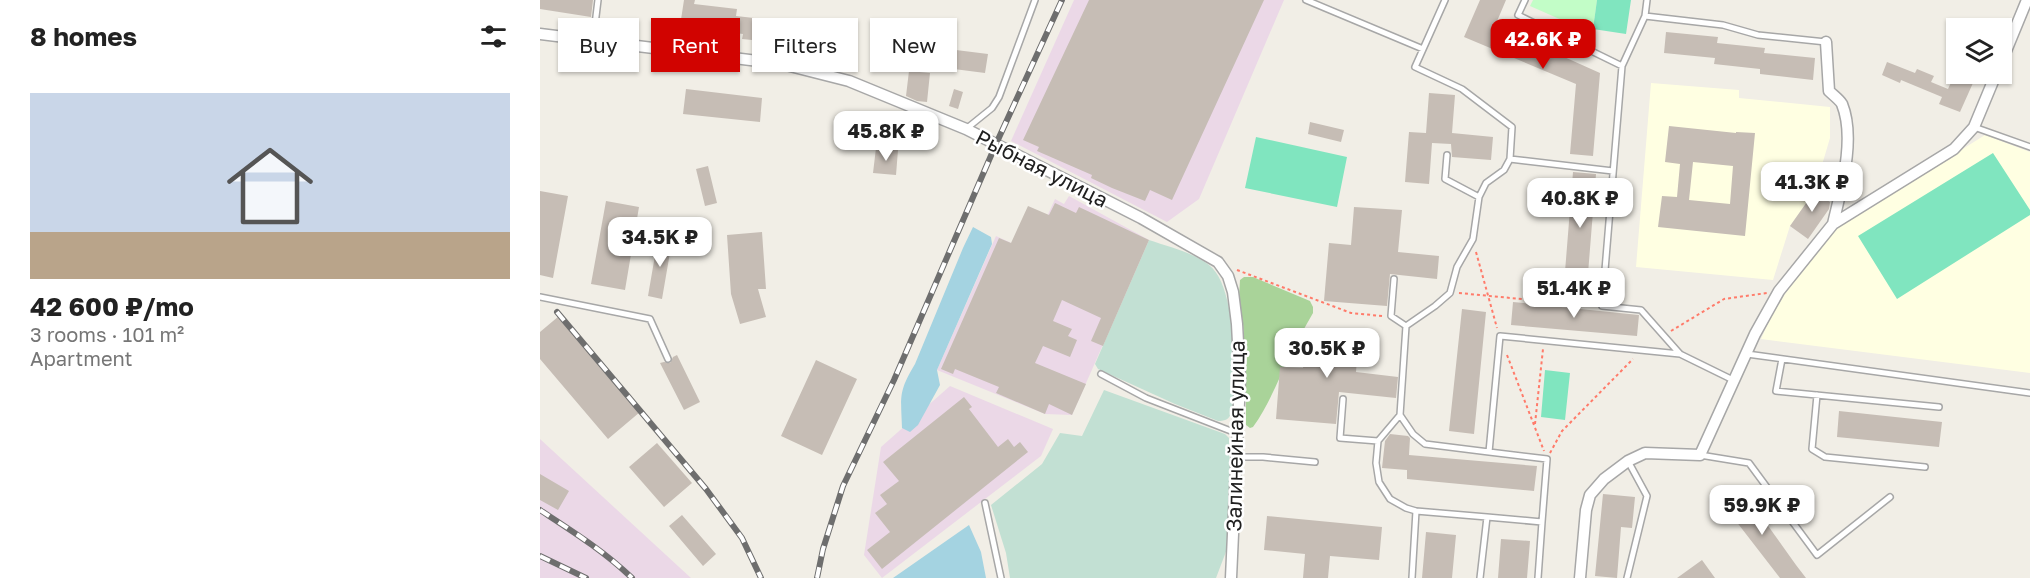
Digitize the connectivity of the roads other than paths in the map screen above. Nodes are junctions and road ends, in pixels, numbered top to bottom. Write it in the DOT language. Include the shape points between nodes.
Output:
graph roads {
  1 [pos="598,0"];
  2 [pos="1035,0"];
  3 [pos="1306,0"];
  4 [pos="1445,0"];
  5 [pos="1525,0"];
  6 [pos="1647,0"];
  7 [pos="2027,0"];
  8 [pos="2026,13"];
  9 [pos="1645,16"];
  10 [pos="596,18"];
  11 [pos="540,34"];
  12 [pos="558,36"];
  13 [pos="2012,41"];
  14 [pos="1826,42"];
  15 [pos="639,47"];
  16 [pos="1423,49"];
  17 [pos="1622,66"];
  18 [pos="1992,84"];
  19 [pos="1974,127"];
  20 [pos="966,129"];
  21 [pos="2030,147"];
  22 [pos="1446,155"];
  23 [pos="1510,159"];
  24 [pos="1613,171"];
  25 [pos="1479,197"];
  26 [pos="1833,224"];
  27 [pos="1218,262"];
  28 [pos="1394,279"];
  29 [pos="540,297"];
  30 [pos="1406,326"];
  31 [pos="1680,354"];
  32 [pos="1747,354"];
  33 [pos="668,359"];
  34 [pos="1782,359"];
  35 [pos="1101,374"];
  36 [pos="1734,381"];
  37 [pos="2030,393"];
  38 [pos="1817,395"];
  39 [pos="1343,399"];
  40 [pos="1939,407"];
  41 [pos="1400,414"];
  42 [pos="1238,434"];
  43 [pos="1378,441"];
  44 [pos="1489,452"];
  45 [pos="1700,455"];
  46 [pos="1237,457"];
  47 [pos="1628,461"];
  48 [pos="1315,462"];
  49 [pos="1925,467"];
  50 [pos="1890,497"];
  51 [pos="985,503"];
  52 [pos="1416,511"];
  53 [pos="1487,517"];
  54 [pos="1542,522"];
  55 [pos="1001,578"];
  56 [pos="1232,578"];
  57 [pos="1412,578"];
  58 [pos="1480,578"];
  59 [pos="1538,578"];
  60 [pos="1580,578"];
  61 [pos="1627,578"];
  1 -- 10 [label="lane"];
  2 -- 20 [label="lane" via="999,97 992,108"];
  3 -- 16 [label="lane"];
  4 -- 16 [label="lane"];
  5 -- 17 [label="lane" via="1518,15"];
  6 -- 9 [label="lane"];
  7 -- 8 [label="street"];
  8 -- 13 [label="street"];
  9 -- 14 [label="lane"];
  9 -- 17 [label="lane"];
  11 -- 12 [label="street, Рыбная улица"];
  14 -- 26 [label="street" via="1829,91 1841,103 1848,134"];
  15 -- 20 [label="street, Рыбная улица" via="782,64 849,81"];
  16 -- 23 [label="lane" via="1415,67 1462,89 1512,127"];
  17 -- 24 [label="lane"];
  18 -- 19 [label="street"];
  19 -- 21 [label="lane"];
  19 -- 26 [label="street" via="1954,149"];
  20 -- 27 [label="street, Рыбная улица"];
  22 -- 25 [label="lane" via="1445,179"];
  23 -- 24 [label="lane"];
  23 -- 25 [label="lane" via="1504,170 1486,183"];
  24 -- 31 [label="lane" via="1602,306 1641,310"];
  25 -- 30 [label="lane" via="1473,239 1457,267 1450,292"];
  26 -- 32 [label="street" via="1779,291"];
  27 -- 42 [label="street, Залинейная улица" via="1231,283 1235,301 1240,380"];
  28 -- 30 [label="lane" via="1391,316"];
  29 -- 33 [label="lane" via="650,318"];
  30 -- 41 [label="lane"];
  31 -- 36 [label="lane"];
  31 -- 44 [label="lane" via="1500,336"];
  32 -- 34 [label="lane"];
  32 -- 36 [label="street"];
  34 -- 37 [label="lane"];
  34 -- 38 [label="lane" via="1776,391"];
  35 -- 42 [label="lane" via="1146,398"];
  36 -- 45 [label="street"];
  38 -- 40 [label="lane"];
  38 -- 49 [label="lane" via="1812,449 1825,457"];
  39 -- 43 [label="lane" via="1341,438"];
  41 -- 43 [label="lane"];
  41 -- 44 [label="lane" via="1425,444"];
  42 -- 46 [label="street, Залинейная улица"];
  43 -- 52 [label="lane" via="1379,482 1390,499"];
  44 -- 54 [label="lane" via="1547,459"];
  45 -- 47 [label="street" via="1645,453"];
  45 -- 50 [label="lane" via="1749,463 1818,555"];
  46 -- 48 [label="lane"];
  46 -- 56 [label="street, Залинейная улица"];
  47 -- 60 [label="street" via="1590,495"];
  47 -- 61 [label="lane" via="1647,496"];
  51 -- 55 [label="lane"];
  52 -- 53 [label="lane"];
  52 -- 57 [label="lane"];
  53 -- 54 [label="lane"];
  53 -- 58 [label="lane"];
  54 -- 59 [label="lane"];
}
